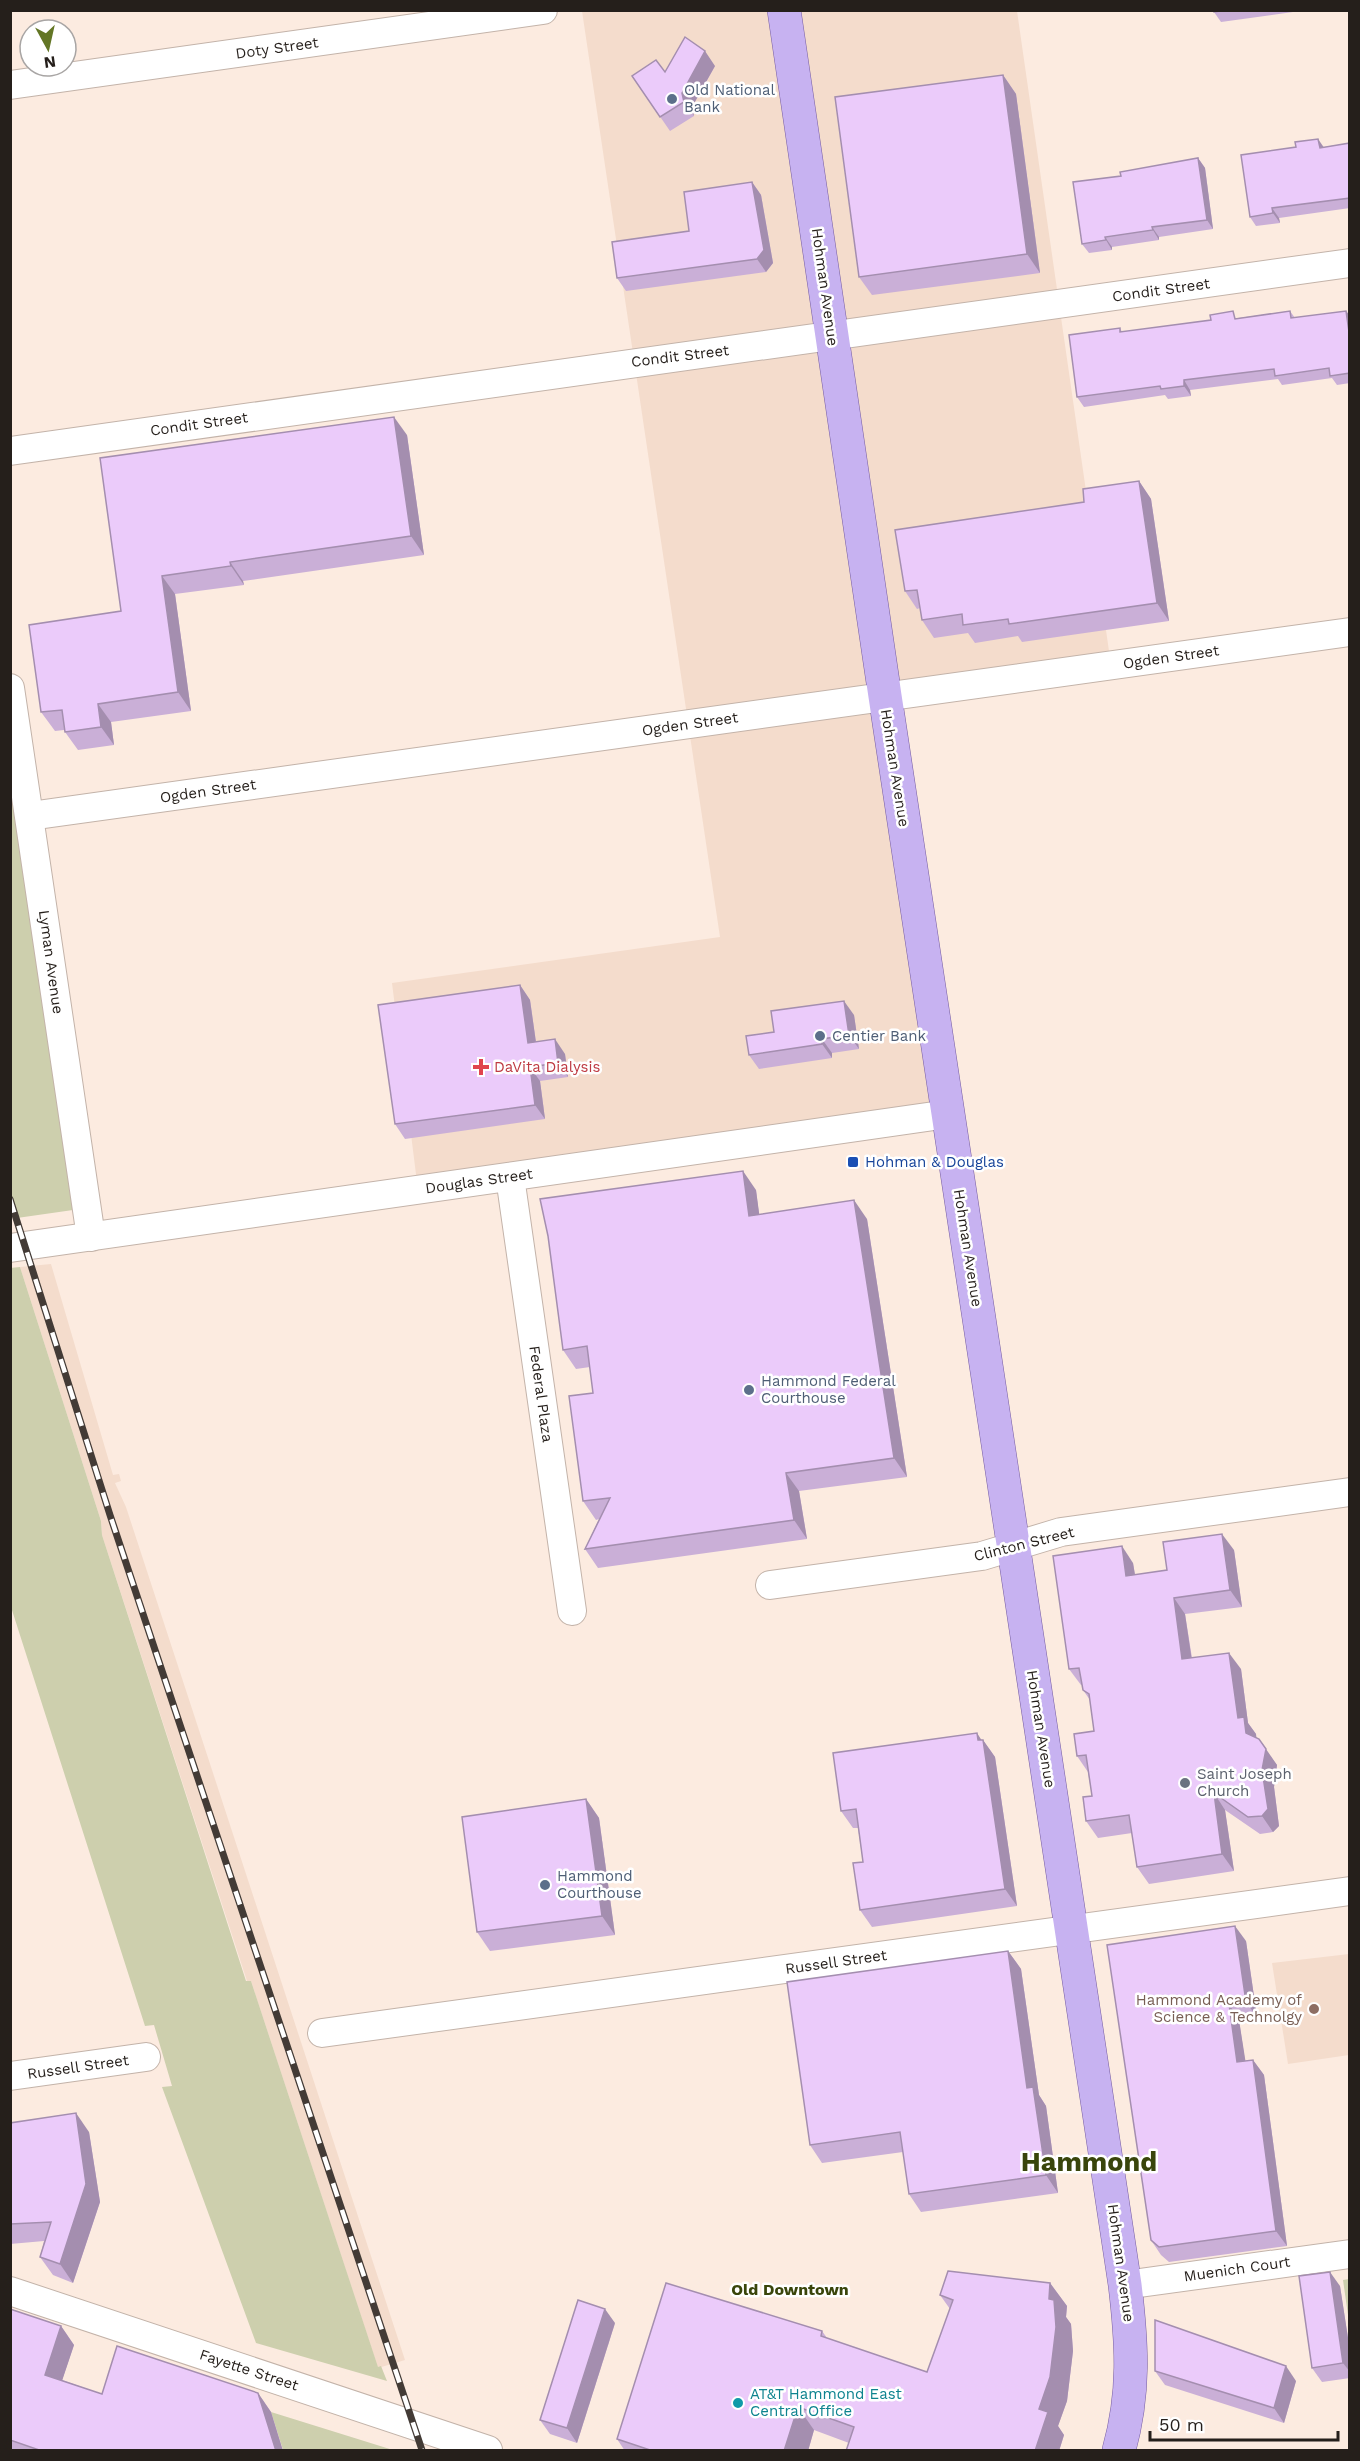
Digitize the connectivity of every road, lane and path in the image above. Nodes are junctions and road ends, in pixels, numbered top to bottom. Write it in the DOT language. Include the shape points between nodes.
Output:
graph roads {
  1 [pos="543,10"];
  2 [pos="784,10"];
  3 [pos="10,85"];
  4 [pos="1350,263"];
  5 [pos="832,337"];
  6 [pos="10,451"];
  7 [pos="1350,632"];
  8 [pos="10,688"];
  9 [pos="885,696"];
  10 [pos="30,816"];
  11 [pos="948,1114"];
  12 [pos="510,1177"];
  13 [pos="91,1237"];
  14 [pos="10,1248"];
  15 [pos="1350,1492"];
  16 [pos="1013,1546"];
  17 [pos="770,1585"];
  18 [pos="572,1611"];
  19 [pos="1350,1892"];
  20 [pos="1071,1930"];
  21 [pos="322,2032"];
  22 [pos="146,2057"];
  23 [pos="10,2076"];
  24 [pos="1350,2254"];
  25 [pos="1125,2285"];
  26 [pos="10,2290"];
  27 [pos="488,2451"];
  28 [pos="1119,2451"];
  1 -- 3 [label="street, Doty Street"];
  2 -- 5 [label="main road, Hohman Avenue"];
  4 -- 5 [label="street, Condit Street"];
  5 -- 6 [label="street, Condit Street"];
  5 -- 9 [label="main road, Hohman Avenue"];
  7 -- 9 [label="street, Ogden Street"];
  8 -- 10 [label="street, Lyman Avenue"];
  9 -- 10 [label="street, Ogden Street"];
  9 -- 11 [label="main road, Hohman Avenue"];
  10 -- 13 [label="street, Lyman Avenue"];
  11 -- 12 [label="street, Douglas Street"];
  11 -- 16 [label="main road, Hohman Avenue"];
  12 -- 13 [label="street, Douglas Street"];
  12 -- 18 [label="street, Federal Plaza"];
  13 -- 14 [label="street, Douglas Street"];
  15 -- 16 [label="street, Clinton Street" via="1061,1532"];
  16 -- 17 [label="street, Clinton Street" via="982,1556"];
  16 -- 20 [label="main road, Hohman Avenue"];
  19 -- 20 [label="street, Russell Street"];
  20 -- 21 [label="street, Russell Street"];
  20 -- 25 [label="main road, Hohman Avenue"];
  22 -- 23 [label="street, Russell Street"];
  24 -- 25 [label="street, Muenich Court"];
  25 -- 28 [label="main road, Hohman Avenue" via="1132,2367 1128,2415"];
  26 -- 27 [label="street, Fayette Street"];
}
